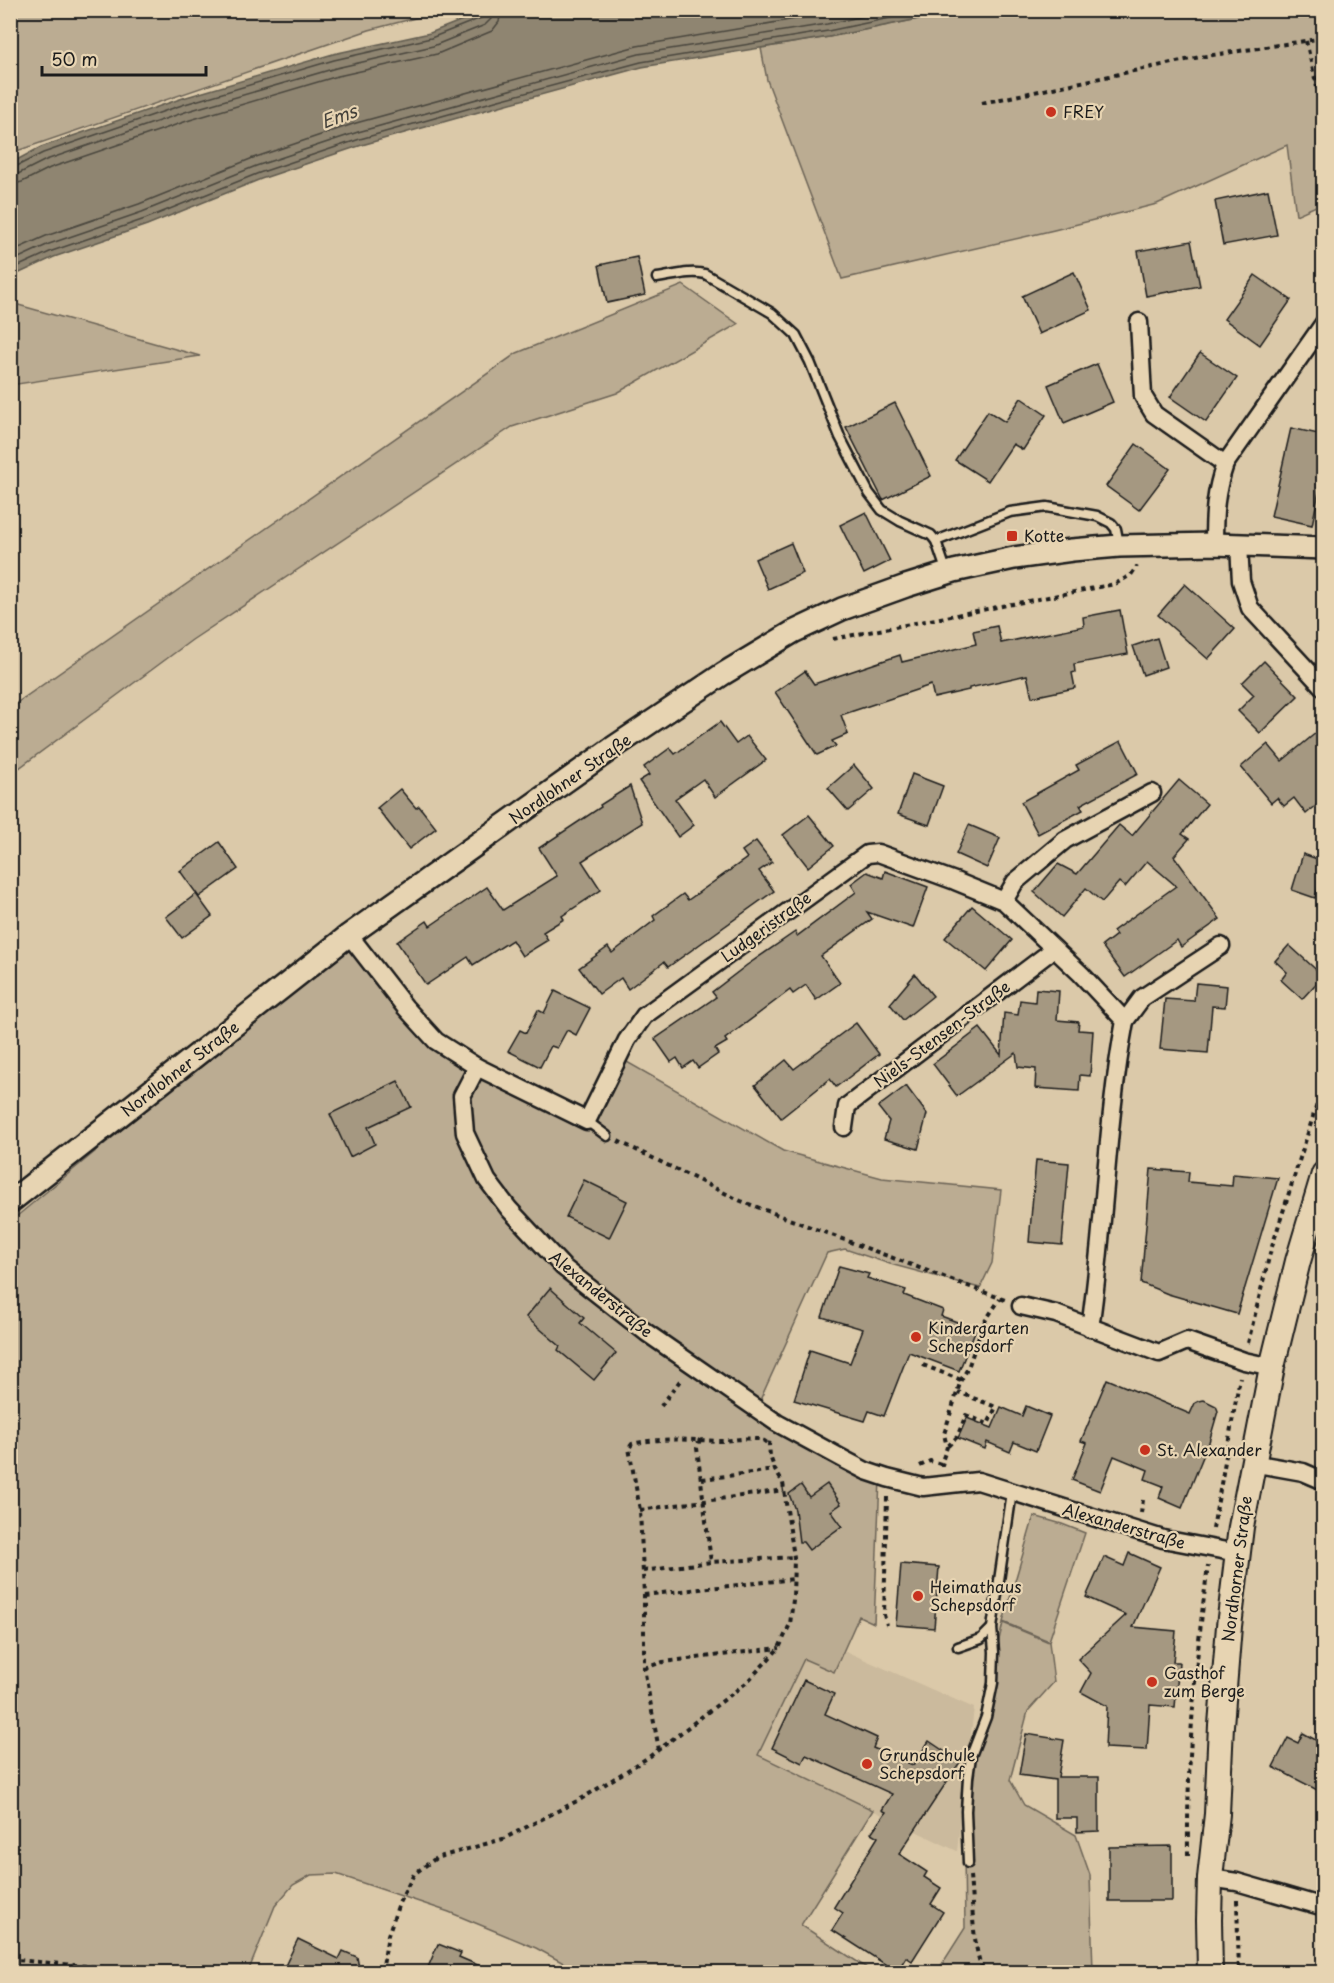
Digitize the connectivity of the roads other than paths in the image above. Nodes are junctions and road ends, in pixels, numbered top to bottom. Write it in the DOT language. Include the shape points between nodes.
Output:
graph roads {
  1 [pos="657,278"];
  2 [pos="1139,322"];
  3 [pos="1323,323"];
  4 [pos="1225,464"];
  5 [pos="936,541"];
  6 [pos="1214,544"];
  7 [pos="1239,545"];
  8 [pos="1119,546"];
  9 [pos="1323,548"];
  10 [pos="947,574"];
  11 [pos="1323,688"];
  12 [pos="1152,793"];
  13 [pos="1004,901"];
  14 [pos="349,935"];
  15 [pos="1221,946"];
  16 [pos="1054,949"];
  17 [pos="1125,1020"];
  18 [pos="477,1066"];
  19 [pos="587,1121"];
  20 [pos="844,1127"];
  21 [pos="607,1136"];
  22 [pos="1323,1174"];
  23 [pos="10,1202"];
  24 [pos="1021,1306"];
  25 [pos="1090,1328"];
  26 [pos="1272,1367"];
  27 [pos="1252,1463"];
  28 [pos="1323,1481"];
  29 [pos="1012,1492"];
  30 [pos="1238,1554"];
  31 [pos="992,1628"];
  32 [pos="958,1647"];
  33 [pos="968,1863"];
  34 [pos="1210,1878"];
  35 [pos="1323,1907"];
  36 [pos="1210,1972"];
  1 -- 5 [label="lane" via="705,274 772,313 796,335 840,438 869,493 882,510"];
  2 -- 4 [label="street" via="1143,396 1148,405 1154,414"];
  3 -- 4 [label="street"];
  4 -- 6 [label="street" via="1217,486"];
  5 -- 8 [label="lane" via="1010,512 1047,507 1097,516 1111,523"];
  5 -- 10 [label="lane"];
  6 -- 7 [label="street, Nordlohner Straße"];
  6 -- 8 [label="street, Nordlohner Straße"];
  7 -- 9 [label="street, Nordlohner Straße"];
  7 -- 11 [label="street" via="1241,581 1250,608"];
  8 -- 10 [label="street, Nordlohner Straße" via="1014,558"];
  10 -- 14 [label="street, Nordlohner Straße" via="842,609 774,643 612,749"];
  12 -- 13 [label="street" via="1065,840 1015,882"];
  13 -- 16 [label="street, Ludgeristraße"];
  13 -- 19 [label="street, Ludgeristraße" via="878,853 867,854 644,1016 627,1040"];
  14 -- 18 [label="street" via="436,1041"];
  14 -- 23 [label="street, Nordlohner Straße"];
  15 -- 17 [label="street" via="1142,998"];
  16 -- 17 [label="street, Ludgeristraße"];
  16 -- 20 [label="street, Niels-Stensen-Straße" via="847,1107"];
  17 -- 25 [label="street"];
  18 -- 19 [label="street"];
  18 -- 29 [label="street, Alexanderstraße" via="462,1096 465,1133 487,1180 563,1267 647,1333 777,1423 844,1460 866,1471 923,1486 978,1481"];
  19 -- 21 [label="lane"];
  22 -- 26 [label="main road, Nordhorner Straße"];
  24 -- 25 [label="street" via="1056,1314"];
  25 -- 26 [label="street" via="1159,1353 1187,1341"];
  26 -- 27 [label="main road, Nordhorner Straße"];
  27 -- 28 [label="street" via="1303,1472"];
  27 -- 30 [label="main road, Nordhorner Straße"];
  29 -- 30 [label="street, Alexanderstraße" via="1164,1539"];
  29 -- 31 [label="lane"];
  30 -- 34 [label="main road, Nordhorner Straße"];
  31 -- 32 [label="lane" via="981,1639"];
  31 -- 33 [label="lane" via="993,1683 968,1778"];
  34 -- 35 [label="street"];
  34 -- 36 [label="main road, Nordhorner Straße"];
}
